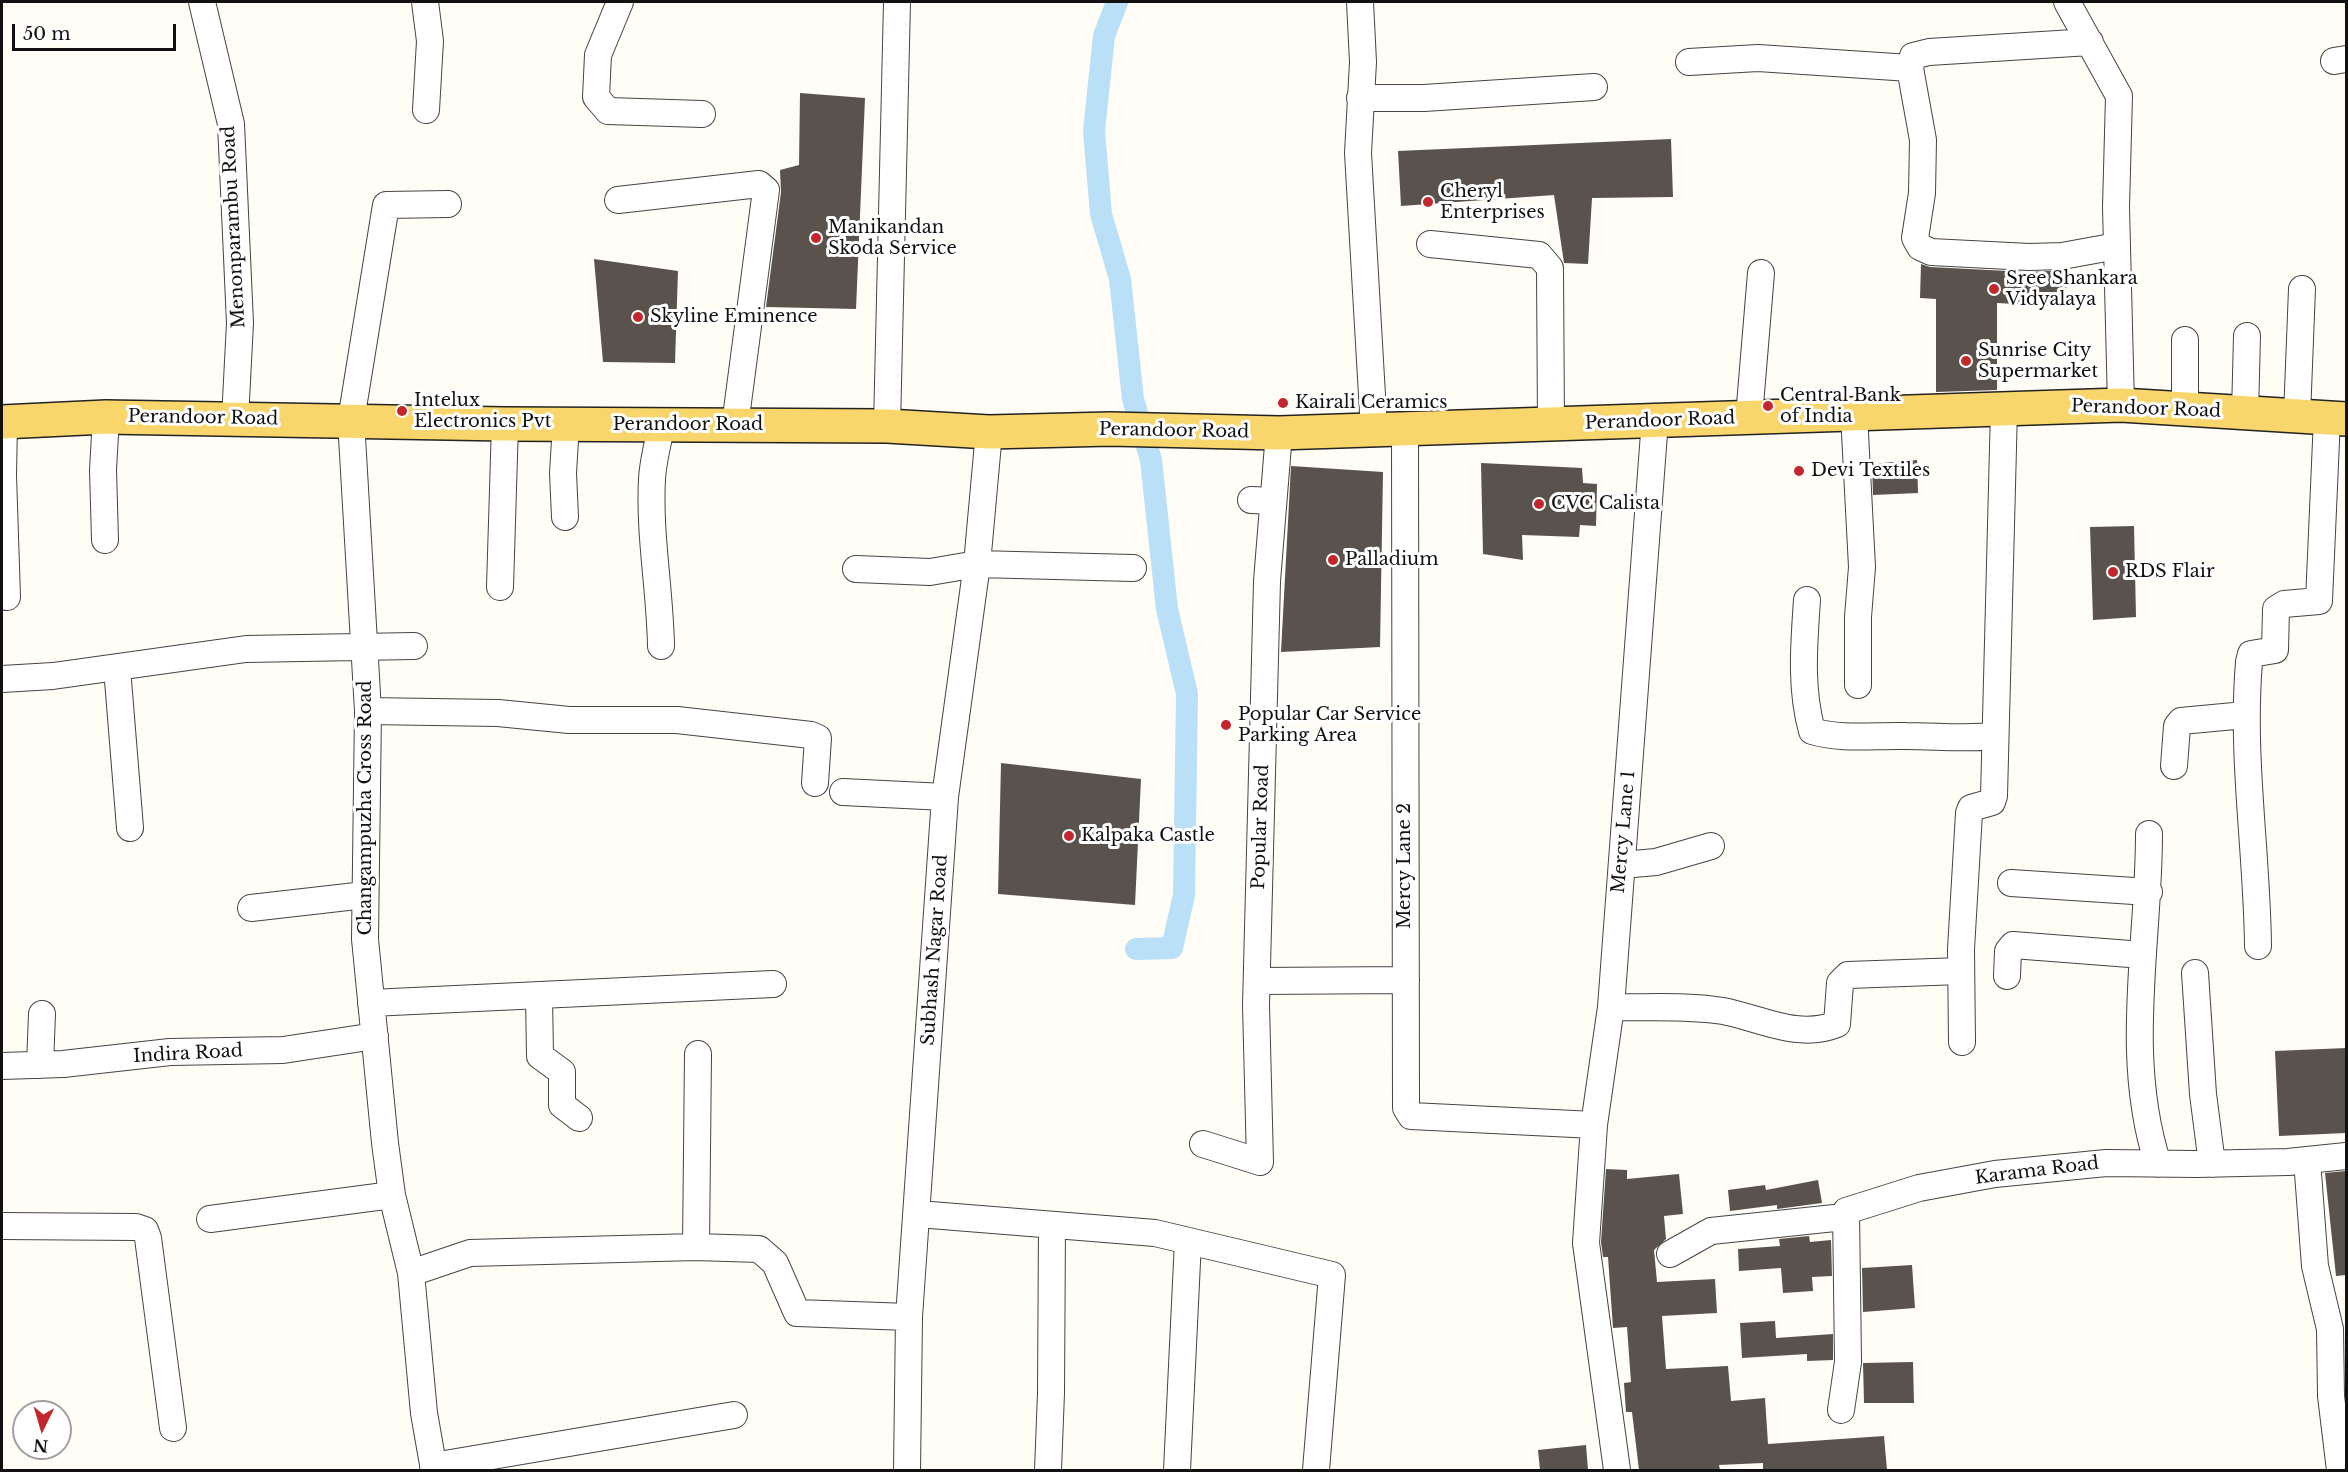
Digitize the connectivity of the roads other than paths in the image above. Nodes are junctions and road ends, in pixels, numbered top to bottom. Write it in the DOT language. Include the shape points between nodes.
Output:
graph roads {
  1 [pos="202,2"];
  2 [pos="425,2"];
  3 [pos="620,2"];
  4 [pos="897,2"];
  5 [pos="1360,2"];
  6 [pos="2067,2"];
  7 [pos="2090,42"];
  8 [pos="1689,62"];
  9 [pos="1910,68"];
  10 [pos="1594,87"];
  11 [pos="1360,98"];
  12 [pos="426,110"];
  13 [pos="702,114"];
  14 [pos="618,200"];
  15 [pos="448,204"];
  16 [pos="1430,244"];
  17 [pos="2117,246"];
  18 [pos="1761,273"];
  19 [pos="2302,289"];
  20 [pos="2247,336"];
  21 [pos="2185,340"];
  22 [pos="2121,405"];
  23 [pos="2004,409"];
  24 [pos="2185,409"];
  25 [pos="2245,413"];
  26 [pos="1854,414"];
  27 [pos="106,417"];
  28 [pos="1749,417"];
  29 [pos="2324,417"];
  30 [pos="235,419"];
  31 [pos="351,420"];
  32 [pos="1655,420"];
  33 [pos="3,422"];
  34 [pos="505,424"];
  35 [pos="566,424"];
  36 [pos="662,424"];
  37 [pos="735,425"];
  38 [pos="1551,425"];
  39 [pos="887,426"];
  40 [pos="1389,430"];
  41 [pos="989,432"];
  42 [pos="1279,433"];
  43 [pos="565,517"];
  44 [pos="105,540"];
  45 [pos="977,564"];
  46 [pos="1133,568"];
  47 [pos="856,569"];
  48 [pos="500,587"];
  49 [pos="8,597"];
  50 [pos="1808,600"];
  51 [pos="661,645"];
  52 [pos="414,646"];
  53 [pos="366,648"];
  54 [pos="117,668"];
  55 [pos="2,679"];
  56 [pos="1858,686"];
  57 [pos="368,711"];
  58 [pos="2245,715"];
  59 [pos="1995,736"];
  60 [pos="2174,766"];
  61 [pos="815,783"];
  62 [pos="843,792"];
  63 [pos="945,797"];
  64 [pos="130,828"];
  65 [pos="2149,834"];
  66 [pos="1710,846"];
  67 [pos="1622,865"];
  68 [pos="2011,883"];
  69 [pos="2149,892"];
  70 [pos="365,895"];
  71 [pos="251,908"];
  72 [pos="2259,946"];
  73 [pos="2143,955"];
  74 [pos="1961,971"];
  75 [pos="2195,973"];
  76 [pos="2007,976"];
  77 [pos="1406,980"];
  78 [pos="1257,981"];
  79 [pos="773,984"];
  80 [pos="539,996"];
  81 [pos="372,1003"];
  82 [pos="1611,1007"];
  83 [pos="42,1014"];
  84 [pos="375,1036"];
  85 [pos="1962,1042"];
  86 [pos="698,1054"];
  87 [pos="40,1065"];
  88 [pos="2,1066"];
  89 [pos="579,1118"];
  90 [pos="1594,1125"];
  91 [pos="1203,1144"];
  92 [pos="2346,1156"];
  93 [pos="2307,1160"];
  94 [pos="2158,1164"];
  95 [pos="2212,1164"];
  96 [pos="392,1195"];
  97 [pos="918,1214"];
  98 [pos="1844,1217"];
  99 [pos="210,1219"];
  100 [pos="2,1226"];
  101 [pos="1052,1226"];
  102 [pos="1188,1241"];
  103 [pos="696,1247"];
  104 [pos="1670,1254"];
  105 [pos="411,1273"];
  106 [pos="909,1317"];
  107 [pos="1841,1410"];
  108 [pos="734,1415"];
  109 [pos="173,1428"];
  110 [pos="434,1468"];
  111 [pos="907,1470"];
  112 [pos="1048,1470"];
  113 [pos="1177,1470"];
  114 [pos="1316,1470"];
  115 [pos="1617,1470"];
  116 [pos="2340,1470"];
  1 -- 30 [label="street, Menonparambu Road" via="231,124 240,323"];
  2 -- 12 [label="street" via="430,41"];
  3 -- 13 [label="street" via="598,55 596,97 608,111"];
  4 -- 39 [label="street"];
  5 -- 11 [label="street, Mercy Lane 2"];
  6 -- 7 [label="street"];
  7 -- 9 [label="street" via="1929,52 1913,56"];
  7 -- 17 [label="street" via="2119,96"];
  8 -- 9 [label="street" via="1758,58"];
  9 -- 17 [label="street" via="1923,140 1922,193 1915,238 1920,247 1931,252 2029,257 2062,256"];
  10 -- 11 [label="street" via="1424,98"];
  11 -- 40 [label="street, Mercy Lane 2" via="1358,153"];
  14 -- 37 [label="street" via="759,184 766,190"];
  15 -- 31 [label="street, Changampuzha Cross Road" via="386,205"];
  16 -- 38 [label="street" via="1539,255 1550,268"];
  17 -- 22 [label="street"];
  18 -- 28 [label="street"];
  19 -- 29 [label="street"];
  20 -- 25 [label="street"];
  21 -- 24 [label="street"];
  22 -- 23 [label="main road, Perandoor Road"];
  22 -- 24 [label="main road, Perandoor Road"];
  23 -- 26 [label="main road, Perandoor Road"];
  23 -- 59 [label="street"];
  24 -- 25 [label="main road, Perandoor Road"];
  25 -- 29 [label="main road, Perandoor Road"];
  26 -- 28 [label="main road, Perandoor Road"];
  26 -- 56 [label="street" via="1862,567"];
  27 -- 30 [label="main road, Perandoor Road"];
  27 -- 33 [label="main road, Perandoor Road"];
  27 -- 44 [label="street"];
  28 -- 32 [label="main road, Perandoor Road"];
  29 -- 58 [label="street" via="2319,601 2284,604 2276,609 2276,650 2251,654"];
  30 -- 31 [label="main road, Perandoor Road"];
  31 -- 34 [label="main road, Perandoor Road"];
  31 -- 53 [label="street, Changampuzha Cross Road"];
  32 -- 38 [label="main road, Perandoor Road"];
  32 -- 67 [label="street, Mercy Lane 1"];
  33 -- 49 [label="street"];
  34 -- 35 [label="main road, Perandoor Road"];
  34 -- 48 [label="street"];
  35 -- 36 [label="main road, Perandoor Road"];
  35 -- 43 [label="street"];
  36 -- 37 [label="main road, Perandoor Road"];
  36 -- 51 [label="street" via="652,478 654,580"];
  37 -- 39 [label="main road, Perandoor Road"];
  38 -- 40 [label="main road, Perandoor Road"];
  39 -- 41 [label="main road, Perandoor Road"];
  40 -- 42 [label="main road, Perandoor Road"];
  40 -- 77 [label="street, Mercy Lane 2"];
  41 -- 42 [label="main road, Perandoor Road" via="1110,429"];
  41 -- 45 [label="street, Subhash Nagar Road"];
  42 -- 78 [label="street, Popular Road" via="1262,500 1267,581"];
  45 -- 46 [label="street"];
  45 -- 47 [label="street" via="930,572"];
  45 -- 63 [label="street, Subhash Nagar Road"];
  50 -- 59 [label="street" via="1804,664 1812,731 1828,735 1963,739"];
  52 -- 53 [label="street"];
  53 -- 54 [label="street" via="246,649"];
  53 -- 57 [label="street, Changampuzha Cross Road"];
  54 -- 55 [label="street"];
  54 -- 64 [label="street"];
  57 -- 61 [label="street" via="498,713 569,720 677,720 811,735 818,738 819,747"];
  57 -- 70 [label="street, Changampuzha Cross Road"];
  58 -- 60 [label="street" via="2181,721 2177,726"];
  58 -- 72 [label="street"];
  59 -- 74 [label="street" via="1992,802 1975,806 1969,813"];
  62 -- 63 [label="street"];
  63 -- 97 [label="street, Subhash Nagar Road"];
  65 -- 69 [label="street"];
  66 -- 67 [label="street" via="1656,862"];
  67 -- 82 [label="street, Mercy Lane 1"];
  68 -- 69 [label="street"];
  69 -- 73 [label="street"];
  70 -- 71 [label="street"];
  70 -- 81 [label="street, Changampuzha Cross Road"];
  73 -- 76 [label="street" via="2013,945 2008,951"];
  73 -- 94 [label="street" via="2140,1057 2150,1140"];
  74 -- 82 [label="street" via="1848,975 1840,983 1837,1024 1829,1028 1785,1028 1722,1011"];
  74 -- 85 [label="street"];
  75 -- 95 [label="street"];
  77 -- 78 [label="street"];
  77 -- 90 [label="street, Mercy Lane 2" via="1406,1108 1411,1116"];
  78 -- 91 [label="street, Popular Road" via="1260,1162"];
  79 -- 80 [label="street"];
  80 -- 81 [label="street"];
  80 -- 89 [label="street" via="540,1056 562,1072 562,1105"];
  81 -- 84 [label="street, Changampuzha Cross Road"];
  82 -- 90 [label="street, Mercy Lane 1"];
  83 -- 87 [label="street"];
  84 -- 87 [label="street, Indira Road" via="283,1050 170,1052"];
  84 -- 96 [label="street, Changampuzha Cross Road"];
  86 -- 103 [label="street"];
  87 -- 88 [label="street, Indira Road"];
  90 -- 115 [label="street, Mercy Lane 1" via="1586,1243"];
  92 -- 93 [label="street, Karama Road"];
  93 -- 95 [label="street, Karama Road"];
  93 -- 116 [label="street" via="2315,1266 2330,1329 2331,1396"];
  94 -- 95 [label="street, Karama Road"];
  94 -- 98 [label="street, Karama Road" via="2106,1163 1995,1174 1919,1188 1849,1209"];
  96 -- 99 [label="street"];
  96 -- 105 [label="street, Changampuzha Cross Road"];
  97 -- 101 [label="street"];
  97 -- 106 [label="street, Subhash Nagar Road"];
  98 -- 104 [label="street" via="1711,1231"];
  98 -- 107 [label="street" via="1848,1362"];
  100 -- 109 [label="street" via="145,1230"];
  101 -- 102 [label="street" via="1155,1233"];
  101 -- 112 [label="street"];
  102 -- 113 [label="street"];
  102 -- 114 [label="street" via="1332,1275"];
  103 -- 105 [label="street" via="470,1253"];
  103 -- 106 [label="street" via="759,1249 775,1263 797,1313"];
  105 -- 110 [label="street, Changampuzha Cross Road" via="424,1413"];
  106 -- 111 [label="street, Subhash Nagar Road"];
  108 -- 110 [label="street"];
}
